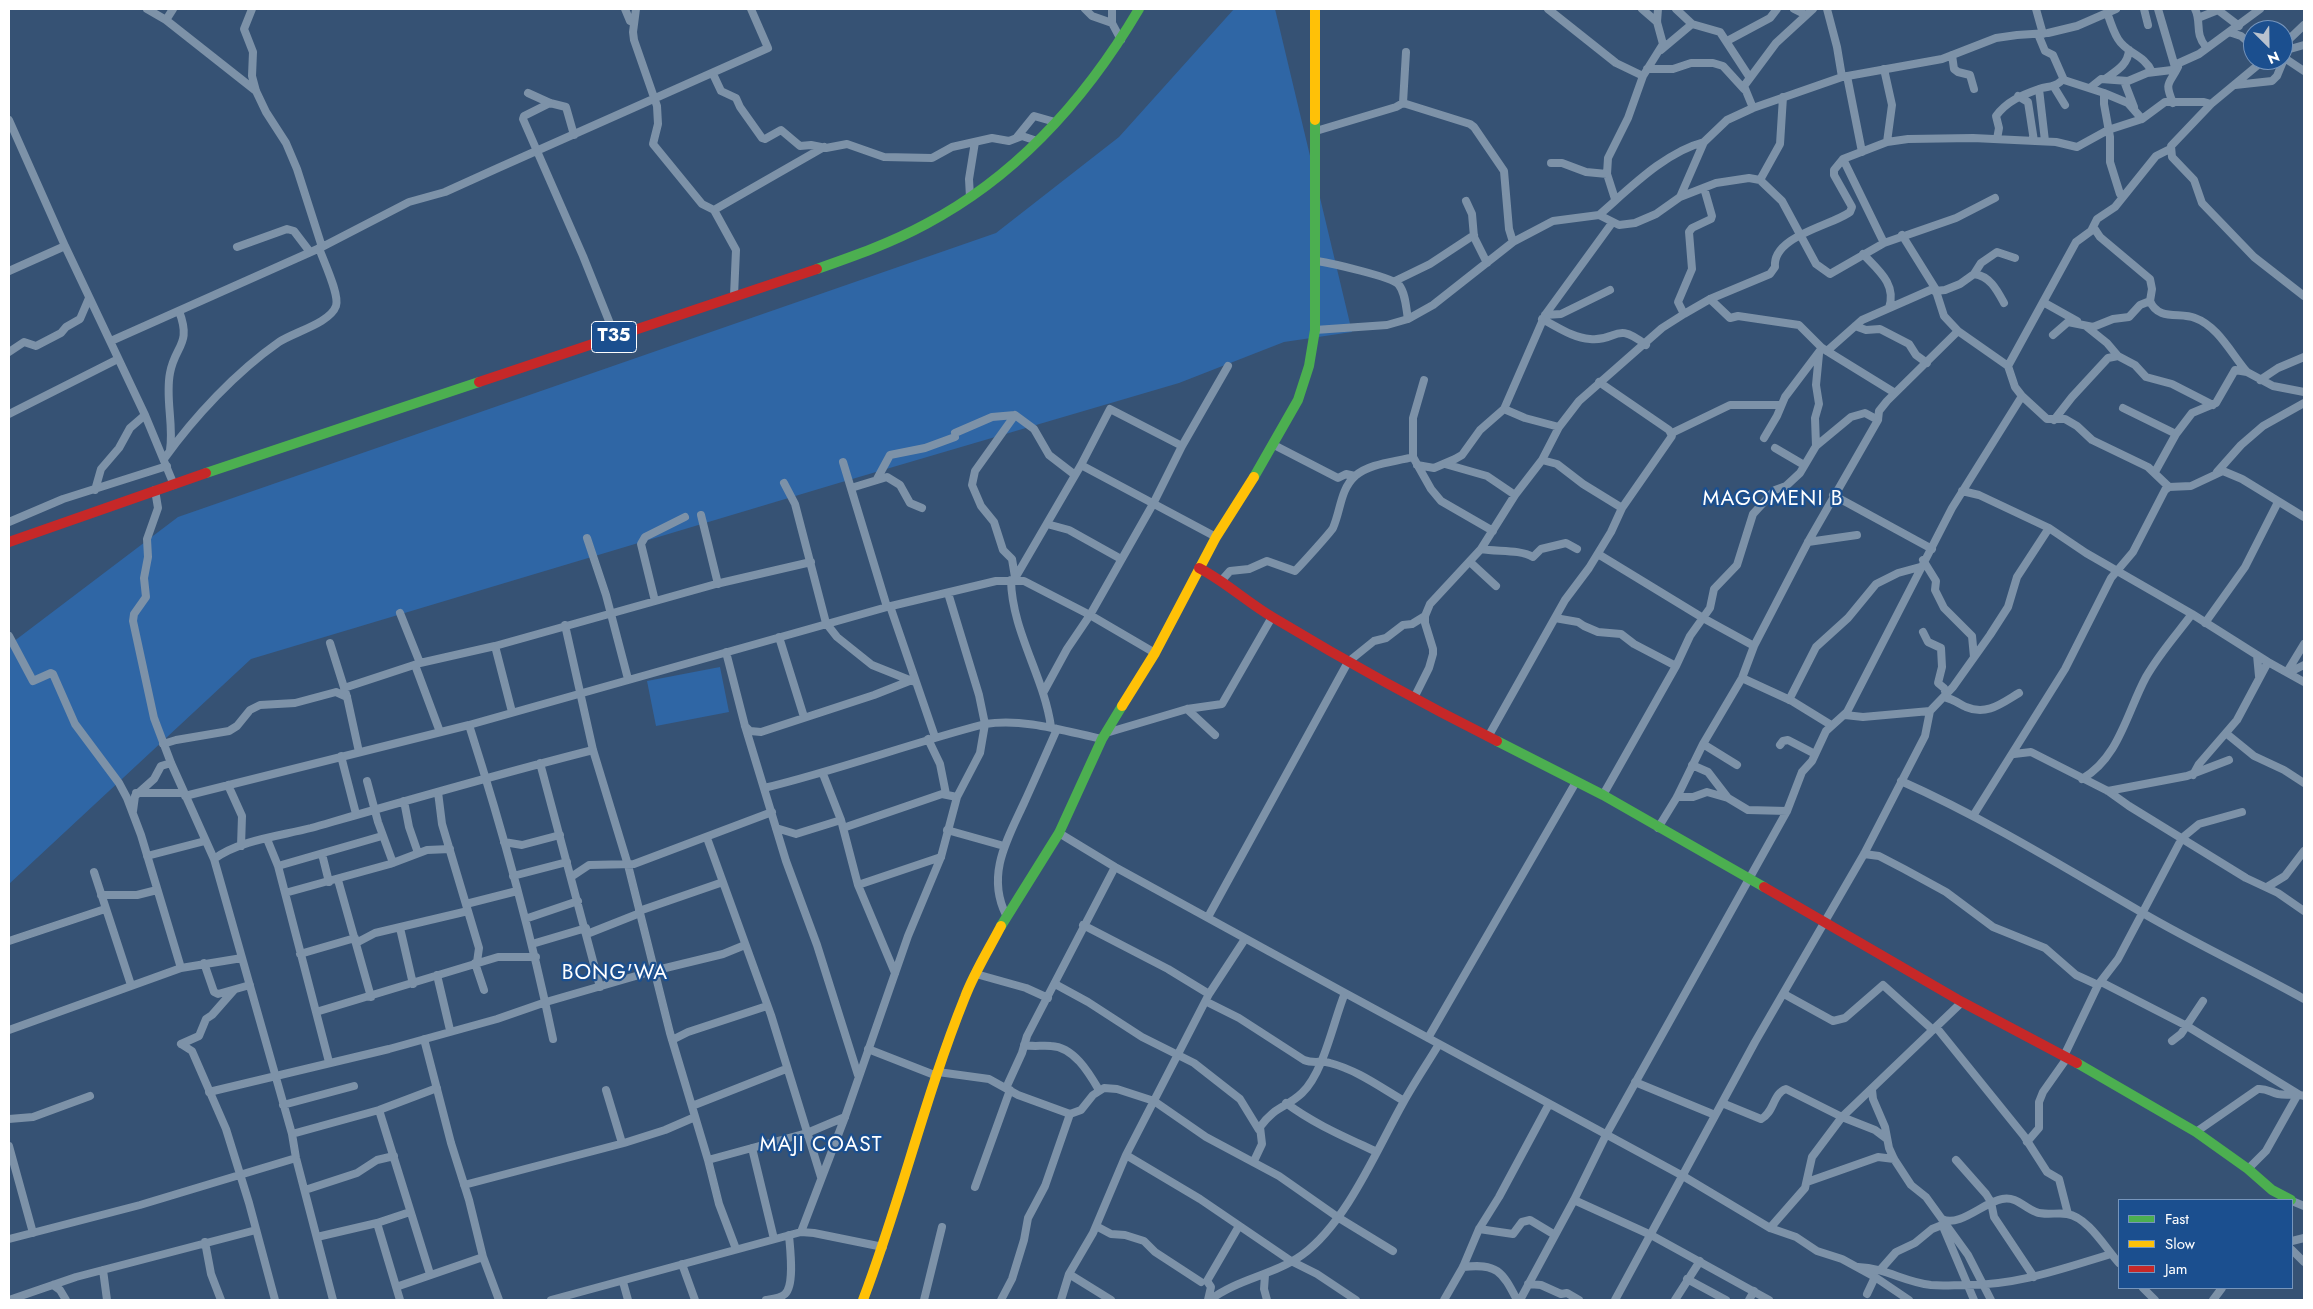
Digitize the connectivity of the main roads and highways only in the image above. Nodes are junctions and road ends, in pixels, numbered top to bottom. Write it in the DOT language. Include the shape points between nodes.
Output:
graph roads {
  1 [pos="1139,9"];
  2 [pos="1315,9"];
  3 [pos="9,542"];
  4 [pos="1199,568"];
  5 [pos="2289,1199"];
  6 [pos="863,1300"];
  1 -- 3 [label="main road, T35" via="1091,82 1037,141 970,197 926,224 804,274 155,490"];
  2 -- 4 [label="main road" via="1315,330 1309,366 1298,400 1274,445"];
  4 -- 5 [label="main road" via="1348,662 1603,795 1825,920 1962,1002 2196,1132 2272,1190"];
  4 -- 6 [label="main road" via="1155,654 1104,736 1059,834 1006,915 965,996"];
}
